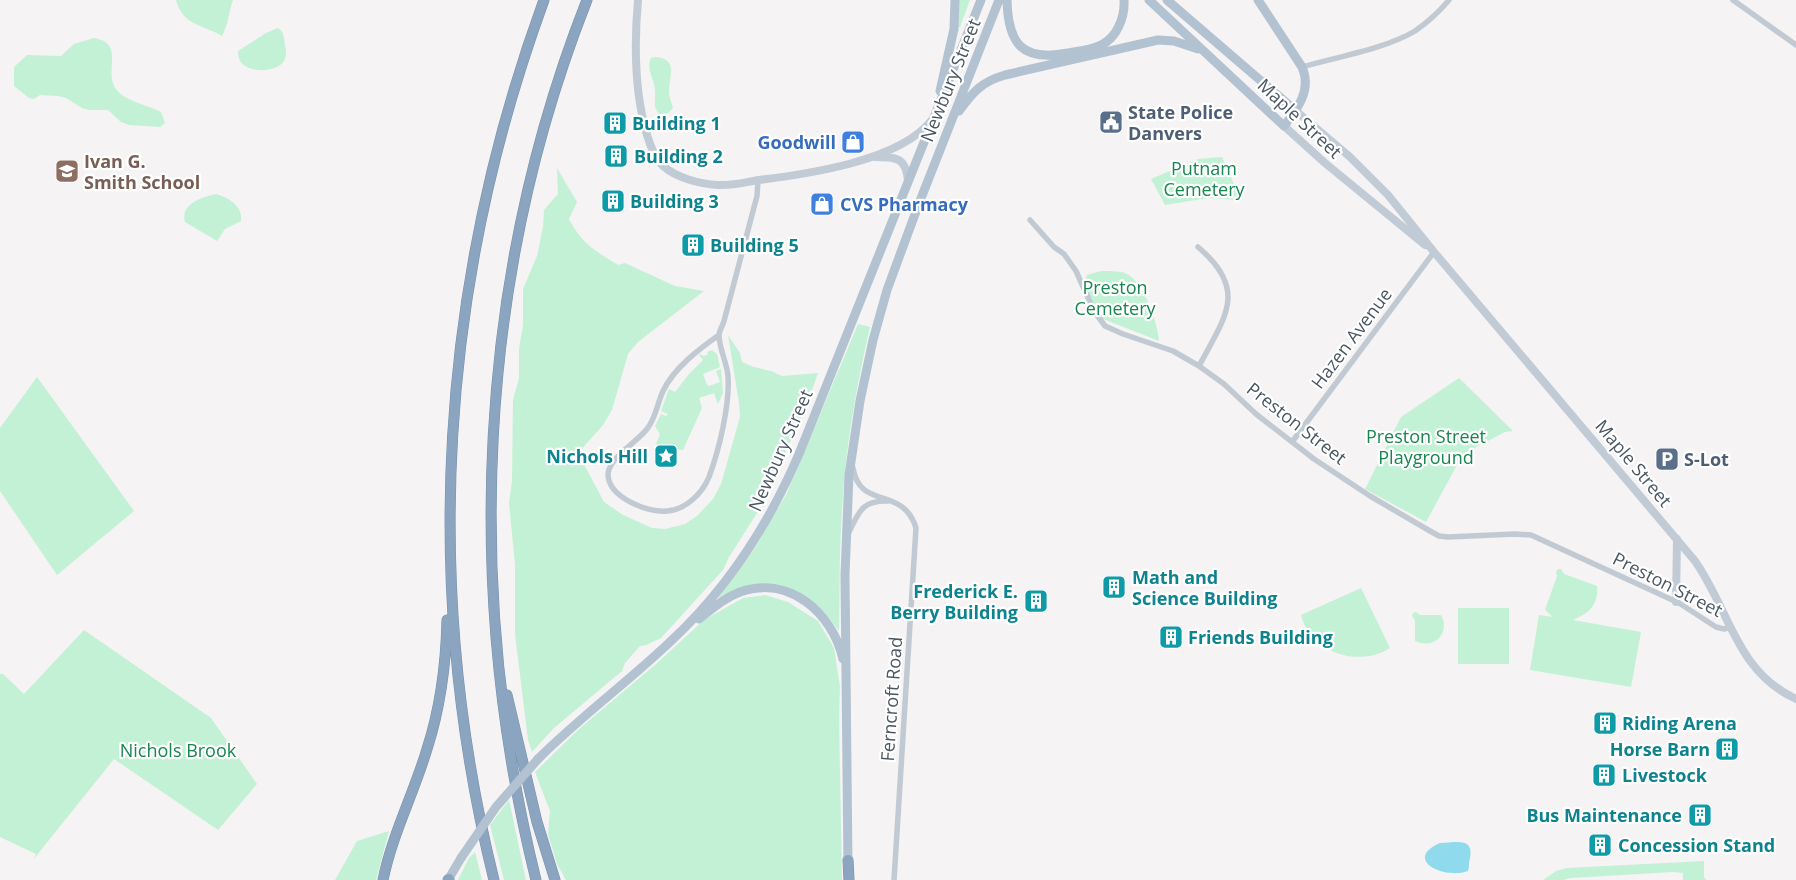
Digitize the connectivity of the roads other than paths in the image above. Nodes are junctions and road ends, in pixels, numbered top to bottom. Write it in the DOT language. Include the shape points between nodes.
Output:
graph roads {
  1 [pos="544,0"];
  2 [pos="588,0"];
  3 [pos="638,0"];
  4 [pos="956,0"];
  5 [pos="981,0"];
  6 [pos="999,0"];
  7 [pos="1006,0"];
  8 [pos="1124,0"];
  9 [pos="1149,0"];
  10 [pos="1167,0"];
  11 [pos="1258,0"];
  12 [pos="1449,0"];
  13 [pos="1733,0"];
  14 [pos="1796,45"];
  15 [pos="1208,55"];
  16 [pos="1302,67"];
  17 [pos="1296,111"];
  18 [pos="934,118"];
  19 [pos="951,122"];
  20 [pos="1284,126"];
  21 [pos="873,156"];
  22 [pos="758,180"];
  23 [pos="908,182"];
  24 [pos="1030,220"];
  25 [pos="1198,247"];
  26 [pos="1434,252"];
  27 [pos="719,335"];
  28 [pos="1199,366"];
  29 [pos="1292,442"];
  30 [pos="851,458"];
  31 [pos="893,501"];
  32 [pos="450,527"];
  33 [pos="846,538"];
  34 [pos="1677,539"];
  35 [pos="1676,602"];
  36 [pos="1731,628"];
  37 [pos="663,649"];
  38 [pos="496,652"];
  39 [pos="846,686"];
  40 [pos="1796,699"];
  41 [pos="848,860"];
  42 [pos="383,880"];
  43 [pos="449,880"];
  44 [pos="494,880"];
  45 [pos="536,880"];
  46 [pos="555,880"];
  47 [pos="848,880"];
  48 [pos="894,880"];
  1 -- 32 [label="highway" via="506,116 473,260 457,372"];
  2 -- 38 [label="highway" via="557,88 532,177 504,326 491,477 490,552"];
  3 -- 22 [label="main road" via="637,89 651,149 661,164 685,178 709,184"];
  4 -- 18 [label="main road" via="954,29"];
  5 -- 18 [label="main road, Newbury Street"];
  6 -- 19 [label="main road, Newbury Street"];
  7 -- 8 [label="main road" via="1008,25 1017,41 1030,53 1052,56 1103,44 1118,28 1123,17"];
  9 -- 15 [label="main road, Maple Street"];
  10 -- 17 [label="main road, Maple Street"];
  11 -- 16 [label="main road"];
  12 -- 16 [label="street" via="1426,23 1404,36"];
  13 -- 14 [label="street"];
  15 -- 19 [label="main road" via="1183,42 1158,40 992,79 976,90"];
  15 -- 20 [label="main road, Maple Street"];
  16 -- 17 [label="main road" via="1306,86"];
  17 -- 20 [label="main road"];
  17 -- 26 [label="main road, Maple Street" via="1368,174"];
  18 -- 21 [label="main road" via="915,136"];
  18 -- 23 [label="main road, Newbury Street"];
  19 -- 30 [label="main road, Newbury Street" via="881,309"];
  20 -- 26 [label="main road, Maple Street"];
  21 -- 22 [label="main road" via="836,167"];
  21 -- 23 [label="main road" via="903,162"];
  22 -- 27 [label="street" via="757,196"];
  23 -- 37 [label="main road, Newbury Street" via="778,499 732,571"];
  24 -- 28 [label="street, Preston Street" via="1064,254 1105,326 1173,350"];
  25 -- 28 [label="street" via="1224,276 1229,295 1223,320"];
  26 -- 29 [label="street, Hazen Avenue"];
  26 -- 34 [label="main road, Maple Street"];
  27 -- 27 [label="street" via="677,371 663,392 648,428 614,459 608,474 617,494 651,510 672,511 691,500 705,484 722,431 728,392"];
  28 -- 29 [label="street, Preston Street"];
  29 -- 35 [label="street, Preston Street" via="1370,496 1439,536 1531,536"];
  30 -- 31 [label="street, Ferncroft Road" via="860,487"];
  30 -- 33 [label="main road, Newbury Street"];
  31 -- 33 [label="street" via="878,501 865,506"];
  31 -- 48 [label="street, Ferncroft Road" via="911,514 916,528"];
  32 -- 42 [label="highway" via="442,691 427,750"];
  32 -- 44 [label="highway" via="452,614 461,708 476,802"];
  33 -- 39 [label="main road, Newbury Street"];
  34 -- 35 [label="main road"];
  34 -- 36 [label="main road, Maple Street" via="1707,580"];
  35 -- 36 [label="street, Preston Street" via="1716,627"];
  36 -- 40 [label="main road, Maple Street" via="1757,671"];
  37 -- 39 [label="main road" via="732,596 751,589 782,590 809,602 830,627 841,652"];
  37 -- 43 [label="main road, Newbury Street, bridge" via="538,759 496,807"];
  38 -- 45 [label="highway" via="509,753"];
  38 -- 46 [label="highway"];
  39 -- 41 [label="main road, Newbury Street"];
  41 -- 47 [label="highway"];
}
